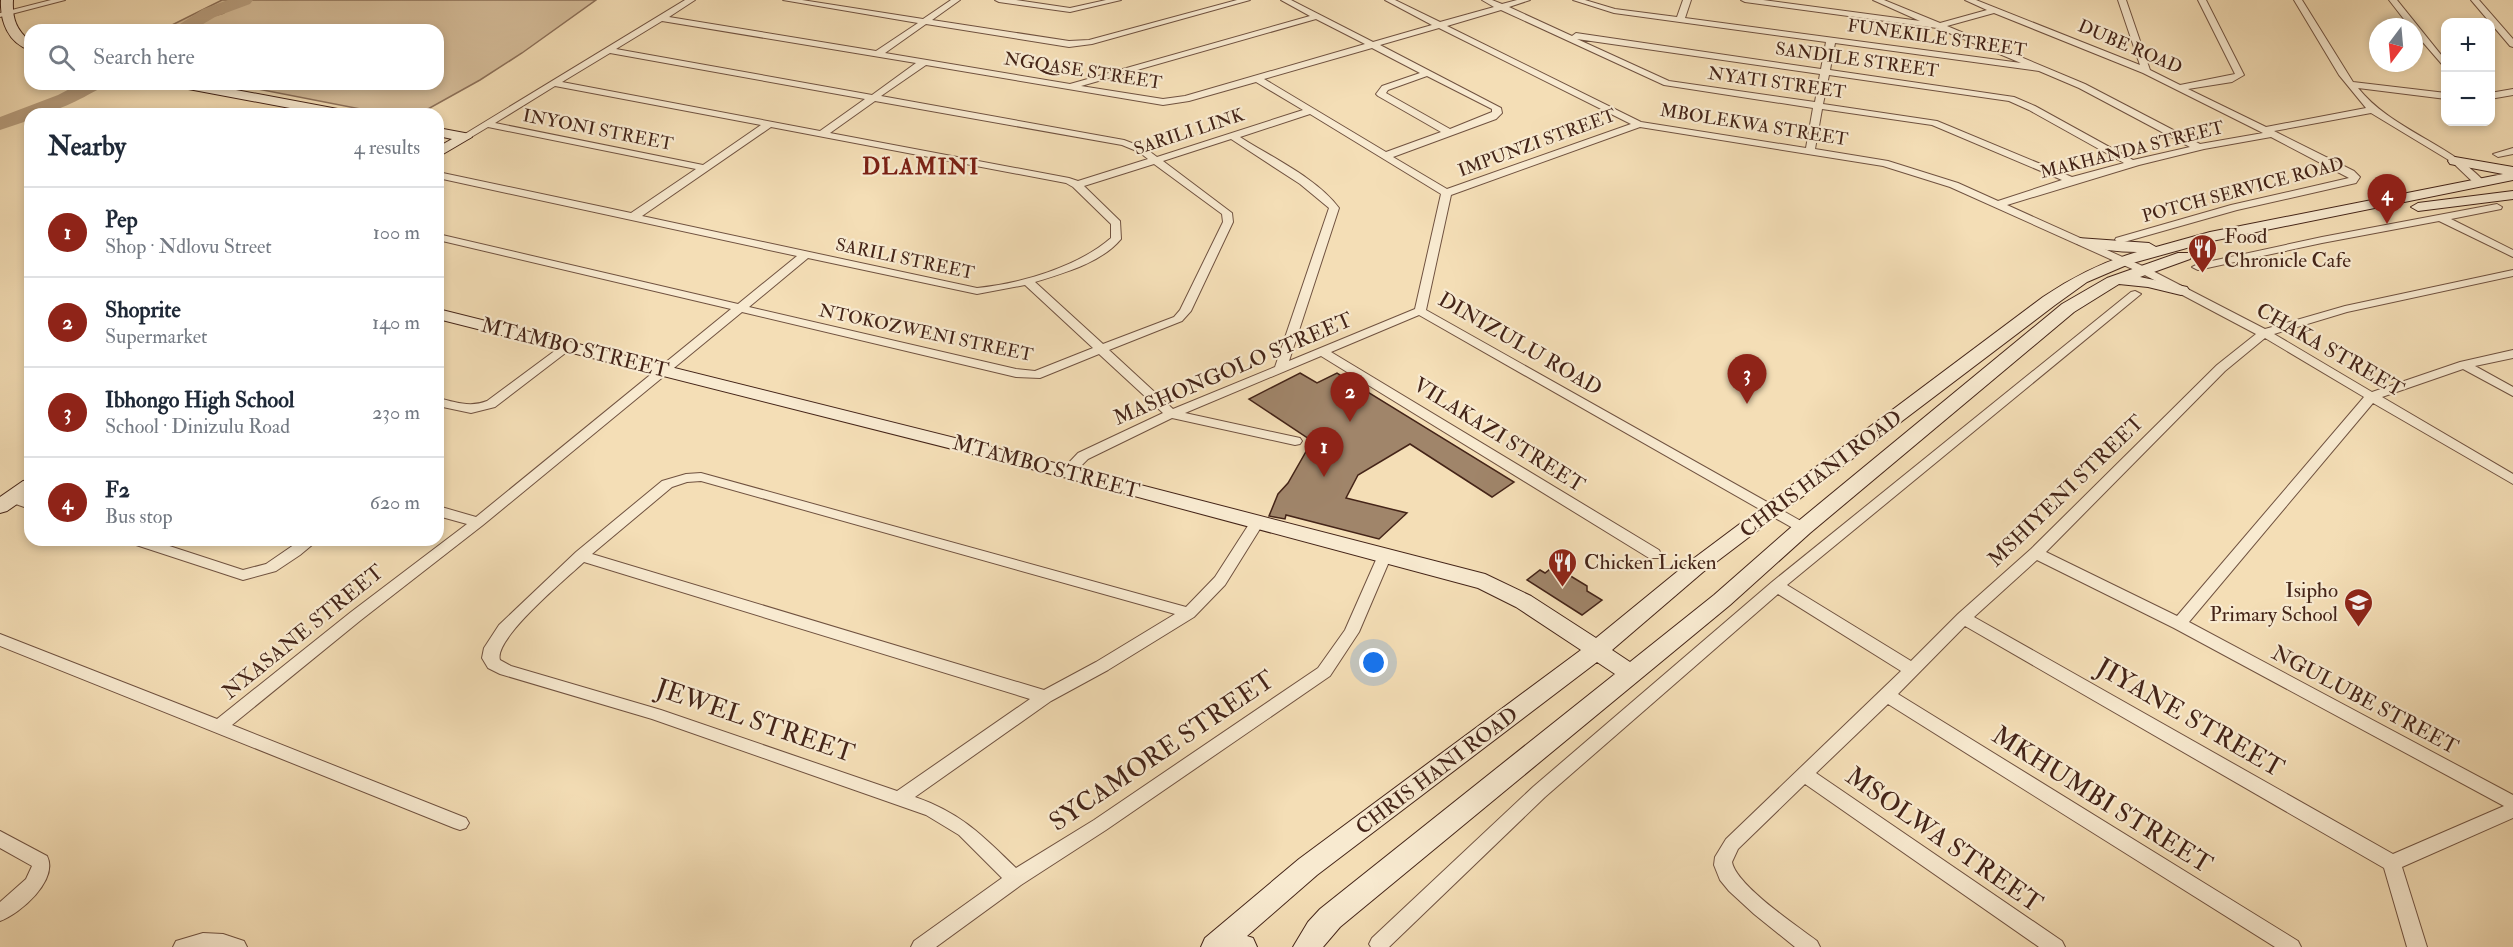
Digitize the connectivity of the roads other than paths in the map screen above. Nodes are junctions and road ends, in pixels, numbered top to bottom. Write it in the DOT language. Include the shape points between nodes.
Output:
graph roads {
  1 [pos="7,0"];
  2 [pos="61,0"];
  3 [pos="691,0"];
  4 [pos="787,0"];
  5 [pos="956,0"];
  6 [pos="999,0"];
  7 [pos="1117,0"];
  8 [pos="1246,0"];
  9 [pos="1285,0"];
  10 [pos="1389,0"];
  11 [pos="1486,0"];
  12 [pos="1527,0"];
  13 [pos="1577,0"];
  14 [pos="1687,0"];
  15 [pos="1745,0"];
  16 [pos="1790,0"];
  17 [pos="1877,0"];
  18 [pos="1969,0"];
  19 [pos="2122,0"];
  20 [pos="2202,0"];
  21 [pos="2298,0"];
  22 [pos="2393,0"];
  23 [pos="2475,0"];
  24 [pos="1502,7"];
  25 [pos="1808,8"];
  26 [pos="1995,10"];
  27 [pos="3,14"];
  28 [pos="1318,16"];
  29 [pos="660,18"];
  30 [pos="1680,20"];
  31 [pos="925,22"];
  32 [pos="1438,25"];
  33 [pos="1940,26"];
  34 [pos="1562,34"];
  35 [pos="1831,40"];
  36 [pos="24,42"];
  37 [pos="2513,44"];
  38 [pos="1372,45"];
  39 [pos="608,50"];
  40 [pos="878,54"];
  41 [pos="924,62"];
  42 [pos="2441,62"];
  43 [pos="2043,69"];
  44 [pos="1824,71"];
  45 [pos="2146,71"];
  46 [pos="1427,74"];
  47 [pos="1256,78"];
  48 [pos="554,83"];
  49 [pos="2352,85"];
  50 [pos="1069,86"];
  51 [pos="2181,87"];
  52 [pos="215,90"];
  53 [pos="2513,92"];
  54 [pos="2495,95"];
  55 [pos="2441,96"];
  56 [pos="873,98"];
  57 [pos="1817,106"];
  58 [pos="311,108"];
  59 [pos="2372,110"];
  60 [pos="1311,111"];
  61 [pos="486,124"];
  62 [pos="769,124"];
  63 [pos="1639,124"];
  64 [pos="2270,132"];
  65 [pos="444,133"];
  66 [pos="1449,133"];
  67 [pos="822,134"];
  68 [pos="1232,136"];
  69 [pos="465,137"];
  70 [pos="2198,147"];
  71 [pos="444,149"];
  72 [pos="1810,150"];
  73 [pos="2513,151"];
  74 [pos="2499,154"];
  75 [pos="1385,156"];
  76 [pos="1156,160"];
  77 [pos="2133,164"];
  78 [pos="704,168"];
  79 [pos="2513,171"];
  80 [pos="2472,173"];
  81 [pos="444,176"];
  82 [pos="2513,176"];
  83 [pos="2069,180"];
  84 [pos="1077,185"];
  85 [pos="2454,187"];
  86 [pos="1446,193"];
  87 [pos="2509,199"];
  88 [pos="2000,204"];
  89 [pos="2442,211"];
  90 [pos="633,218"];
  91 [pos="444,238"];
  92 [pos="2080,240"];
  93 [pos="2120,240"];
  94 [pos="2163,249"];
  95 [pos="2513,254"];
  96 [pos="805,255"];
  97 [pos="2181,257"];
  98 [pos="2123,261"];
  99 [pos="2198,267"];
  100 [pos="2143,270"];
  101 [pos="2513,273"];
  102 [pos="2081,279"];
  103 [pos="1027,281"];
  104 [pos="2113,281"];
  105 [pos="2178,289"];
  106 [pos="2135,294"];
  107 [pos="741,308"];
  108 [pos="1420,311"];
  109 [pos="444,315"];
  110 [pos="2264,333"];
  111 [pos="568,345"];
  112 [pos="1103,349"];
  113 [pos="1322,352"];
  114 [pos="2513,354"];
  115 [pos="2464,365"];
  116 [pos="1280,369"];
  117 [pos="666,370"];
  118 [pos="2513,392"];
  119 [pos="2372,396"];
  120 [pos="444,404"];
  121 [pos="1171,414"];
  122 [pos="1295,441"];
  123 [pos="1066,472"];
  124 [pos="2513,480"];
  125 [pos="1772,510"];
  126 [pos="444,513"];
  127 [pos="478,522"];
  128 [pos="1256,524"];
  129 [pos="1803,528"];
  130 [pos="154,546"];
  131 [pos="303,546"];
  132 [pos="2036,553"];
  133 [pos="1654,554"];
  134 [pos="581,556"];
  135 [pos="1384,557"];
  136 [pos="1778,586"];
  137 [pos="1190,613"];
  138 [pos="1963,618"];
  139 [pos="2179,624"];
  140 [pos="0,640"];
  141 [pos="1596,651"];
  142 [pos="1911,669"];
  143 [pos="1631,674"];
  144 [pos="1887,695"];
  145 [pos="1045,697"];
  146 [pos="220,726"];
  147 [pos="1804,774"];
  148 [pos="900,798"];
  149 [pos="2513,803"];
  150 [pos="2513,810"];
  151 [pos="460,823"];
  152 [pos="0,839"];
  153 [pos="2392,863"];
  154 [pos="1015,879"];
  155 [pos="0,913"];
  156 [pos="1378,944"];
  157 [pos="183,947"];
  158 [pos="237,947"];
  159 [pos="921,947"];
  160 [pos="1215,947"];
  161 [pos="1225,947"];
  162 [pos="1243,947"];
  163 [pos="1307,947"];
  164 [pos="1810,947"];
  165 [pos="2055,947"];
  166 [pos="2291,947"];
  167 [pos="2417,947"];
  1 -- 27 [label="main road"];
  2 -- 27 [label="street"];
  3 -- 29 [label="street"];
  4 -- 31 [label="street"];
  5 -- 31 [label="street"];
  6 -- 7 [label="street" via="1070,10"];
  8 -- 31 [label="street" via="1079,44"];
  9 -- 28 [label="street"];
  10 -- 32 [label="street, MBOLEKWA STREET"];
  11 -- 24 [label="street, NYATI STREET"];
  12 -- 24 [label="street, NGQASE STREET"];
  13 -- 30 [label="street, FUNEKILE STREET" via="1602,9"];
  14 -- 30 [label="street"];
  15 -- 25 [label="street"];
  16 -- 25 [label="street"];
  17 -- 33 [label="street"];
  18 -- 26 [label="street, DUBE ROAD"];
  19 -- 45 [label="street"];
  20 -- 51 [label="street" via="2240,75"];
  21 -- 49 [label="street"];
  22 -- 42 [label="street"];
  23 -- 37 [label="street"];
  24 -- 32 [label="street, NGQASE STREET"];
  24 -- 34 [label="street, NYATI STREET"];
  25 -- 33 [label="street"];
  26 -- 33 [label="street"];
  26 -- 45 [label="street, DUBE ROAD"];
  27 -- 36 [label="main road" via="15,35"];
  28 -- 38 [label="street"];
  28 -- 50 [label="street"];
  29 -- 39 [label="street"];
  29 -- 40 [label="street, NGQASE STREET"];
  30 -- 35 [label="street, FUNEKILE STREET"];
  31 -- 40 [label="street"];
  32 -- 38 [label="street, NGQASE STREET"];
  32 -- 63 [label="street, MBOLEKWA STREET"];
  33 -- 43 [label="street"];
  34 -- 44 [label="street, SANDILE STREET"];
  34 -- 57 [label="street, NYATI STREET" via="1667,83"];
  35 -- 43 [label="street, FUNEKILE STREET"];
  35 -- 44 [label="street"];
  38 -- 46 [label="street"];
  38 -- 47 [label="street, NGQASE STREET"];
  39 -- 48 [label="street"];
  39 -- 56 [label="street, NTOKOZWENI STREET"];
  40 -- 41 [label="street, NGQASE STREET"];
  41 -- 50 [label="street, NGQASE STREET"];
  41 -- 56 [label="street"];
  43 -- 70 [label="street"];
  44 -- 57 [label="street"];
  44 -- 77 [label="street, SANDILE STREET" via="2020,102"];
  45 -- 51 [label="street, DUBE ROAD"];
  46 -- 66 [label="street" via="1385,88 1381,94"];
  46 -- 66 [label="street" via="1496,108 1493,117"];
  47 -- 50 [label="street, NGQASE STREET" via="1171,101"];
  47 -- 60 [label="street"];
  48 -- 61 [label="street"];
  48 -- 62 [label="street, SARILI STREET"];
  49 -- 55 [label="street"];
  49 -- 59 [label="street"];
  51 -- 64 [label="street, DUBE ROAD"];
  52 -- 58 [label="main road"];
  53 -- 54 [label="street"];
  56 -- 67 [label="street"];
  56 -- 76 [label="street, NTOKOZWENI STREET" via="1124,143"];
  57 -- 72 [label="street"];
  57 -- 83 [label="street, NYATI STREET" via="1940,125"];
  59 -- 64 [label="street, MAKHANDA STREET"];
  59 -- 80 [label="street"];
  60 -- 68 [label="street, SARILI LINK"];
  60 -- 75 [label="street"];
  61 -- 69 [label="street"];
  61 -- 78 [label="street, INYONI STREET"];
  62 -- 67 [label="street, SARILI STREET"];
  62 -- 78 [label="street"];
  63 -- 72 [label="street, MBOLEKWA STREET"];
  63 -- 86 [label="street, IMPUNZI STREET"];
  64 -- 70 [label="street, MAKHANDA STREET"];
  64 -- 93 [label="street, POTCH SERVICE ROAD" via="2350,172 2356,179 2235,207"];
  65 -- 69 [label="main road"];
  66 -- 75 [label="street"];
  67 -- 84 [label="street, SARILI STREET"];
  68 -- 76 [label="street, SARILI LINK"];
  68 -- 116 [label="street" via="1317,192 1334,208"];
  69 -- 71 [label="main road"];
  70 -- 77 [label="street, MAKHANDA STREET"];
  72 -- 88 [label="street, MBOLEKWA STREET" via="1914,171"];
  73 -- 74 [label="street"];
  75 -- 86 [label="street"];
  76 -- 84 [label="street, SARILI LINK"];
  76 -- 112 [label="street, NTOKOZWENI STREET" via="1227,213 1228,222 1182,316"];
  77 -- 83 [label="street, MAKHANDA STREET"];
  78 -- 90 [label="street"];
  79 -- 80 [label="main road"];
  80 -- 82 [label="main road, CHRIS HANI ROAD"];
  80 -- 85 [label="main road, CHRIS HANI ROAD"];
  80 -- 85 [label="main road"];
  80 -- 87 [label="main road"];
  81 -- 90 [label="street, SARILI STREET"];
  83 -- 88 [label="street, MAKHANDA STREET"];
  84 -- 103 [label="street, SARILI STREET" via="1116,222 1116,239 1098,254"];
  85 -- 94 [label="main road, CHRIS HANI ROAD"];
  86 -- 108 [label="street, DINIZULU ROAD"];
  87 -- 89 [label="main road, CHRIS HANI ROAD"];
  88 -- 92 [label="street, MBOLEKWA STREET"];
  89 -- 95 [label="street"];
  89 -- 97 [label="main road, CHRIS HANI ROAD" via="2223,246"];
  89 -- 99 [label="street"];
  90 -- 96 [label="street, SARILI STREET"];
  91 -- 107 [label="street, NTOKOZWENI STREET"];
  92 -- 94 [label="main road" via="2116,247"];
  92 -- 98 [label="street, MBOLEKWA STREET"];
  92 -- 102 [label="main road" via="2091,262"];
  94 -- 98 [label="main road, CHRIS HANI ROAD"];
  96 -- 103 [label="street, SARILI STREET" via="964,290 989,291"];
  96 -- 107 [label="street, NXASANE STREET"];
  97 -- 100 [label="main road, CHRIS HANI ROAD"];
  97 -- 105 [label="main road" via="2170,271"];
  98 -- 100 [label="street, CHAKA STREET"];
  98 -- 102 [label="main road, CHRIS HANI ROAD"];
  100 -- 104 [label="main road, CHRIS HANI ROAD"];
  100 -- 105 [label="street, CHAKA STREET"];
  101 -- 110 [label="street, MSHIYENI STREET" via="2345,309"];
  102 -- 125 [label="main road, CHRIS HANI ROAD"];
  103 -- 112 [label="street"];
  104 -- 105 [label="main road" via="2148,282"];
  104 -- 129 [label="main road, CHRIS HANI ROAD" via="2050,322"];
  105 -- 110 [label="street, CHAKA STREET"];
  106 -- 136 [label="street"];
  107 -- 112 [label="street, NTOKOZWENI STREET" via="1027,375 1043,374"];
  107 -- 117 [label="street, NXASANE STREET"];
  108 -- 113 [label="street, MASHONGOLO STREET"];
  108 -- 125 [label="street, DINIZULU ROAD"];
  109 -- 111 [label="main road, MTAMBO STREET"];
  110 -- 119 [label="street, CHAKA STREET"];
  110 -- 132 [label="street, MSHIYENI STREET" via="2221,368"];
  111 -- 117 [label="main road, MTAMBO STREET"];
  111 -- 120 [label="street" via="483,408 467,410"];
  112 -- 121 [label="street"];
  113 -- 116 [label="street, MASHONGOLO STREET"];
  113 -- 133 [label="street, VILAKAZI STREET"];
  114 -- 115 [label="street"];
  115 -- 118 [label="street"];
  115 -- 119 [label="street"];
  116 -- 121 [label="street, MASHONGOLO STREET"];
  117 -- 123 [label="main road, MTAMBO STREET"];
  117 -- 127 [label="street, NXASANE STREET"];
  119 -- 124 [label="street, CHAKA STREET"];
  119 -- 139 [label="street"];
  121 -- 122 [label="street"];
  121 -- 123 [label="street, MASHONGOLO STREET" via="1092,451"];
  123 -- 128 [label="main road, MTAMBO STREET"];
  125 -- 129 [label="street, DINIZULU ROAD"];
  125 -- 141 [label="main road, CHRIS HANI ROAD" via="1696,567"];
  126 -- 127 [label="street"];
  127 -- 146 [label="street, NXASANE STREET"];
  128 -- 135 [label="main road, MTAMBO STREET"];
  128 -- 137 [label="street" via="1220,581"];
  129 -- 143 [label="main road, CHRIS HANI ROAD"];
  130 -- 131 [label="street" via="243,575 276,565"];
  132 -- 138 [label="street, MSHIYENI STREET"];
  132 -- 139 [label="street, NGULUBE STREET"];
  134 -- 137 [label="street" via="667,484 701,477"];
  134 -- 145 [label="street"];
  134 -- 148 [label="street, JEWEL STREET" via="504,629 492,648 490,658 494,664"];
  135 -- 141 [label="main road, MTAMBO STREET" via="1485,582 1510,593"];
  135 -- 154 [label="street, SYCAMORE STREET" via="1347,640 1324,672"];
  136 -- 142 [label="street"];
  136 -- 156 [label="street" via="1539,792"];
  137 -- 145 [label="street"];
  138 -- 142 [label="street, MSHIYENI STREET"];
  138 -- 153 [label="street, JIYANE STREET"];
  139 -- 149 [label="street, NGULUBE STREET"];
  140 -- 146 [label="street"];
  141 -- 143 [label="main road, MTAMBO STREET"];
  141 -- 160 [label="main road, CHRIS HANI ROAD" via="1308,867"];
  142 -- 144 [label="street, MSHIYENI STREET"];
  143 -- 163 [label="main road, CHRIS HANI ROAD" via="1330,918"];
  144 -- 147 [label="street, MSHIYENI STREET"];
  144 -- 166 [label="street, MKHUMBI STREET"];
  145 -- 148 [label="street"];
  146 -- 151 [label="street"];
  147 -- 164 [label="street, MSHIYENI STREET" via="1732,844 1723,864 1732,884"];
  147 -- 165 [label="street, MSOLWA STREET"];
  148 -- 154 [label="street, JEWEL STREET" via="932,810 965,830"];
  150 -- 153 [label="street"];
  152 -- 155 [label="street" via="33,855 41,862 41,869 34,885"];
  153 -- 167 [label="street"];
  154 -- 159 [label="street, SYCAMORE STREET"];
  157 -- 158 [label="street" via="220,940"];
  161 -- 162 [label="main road"];
}
